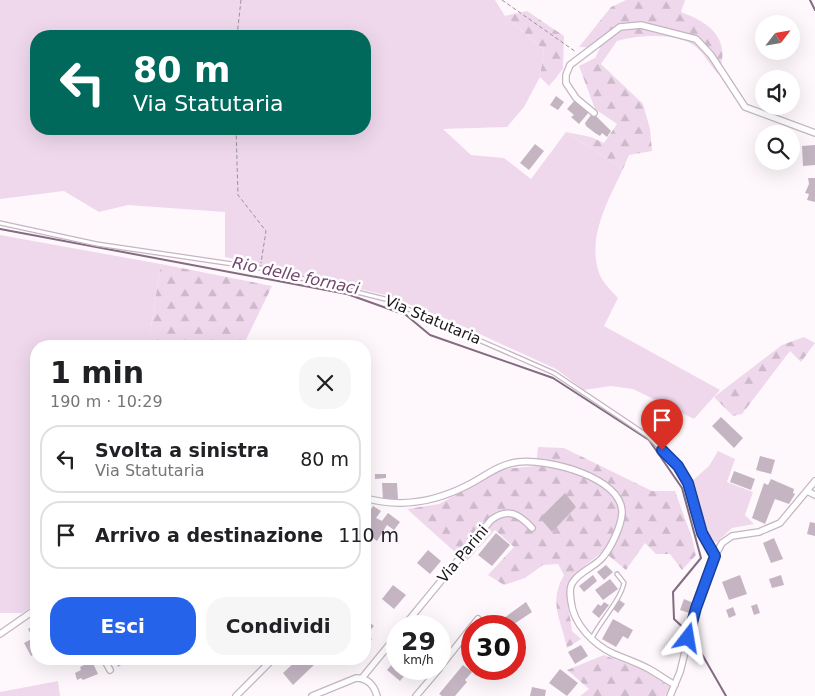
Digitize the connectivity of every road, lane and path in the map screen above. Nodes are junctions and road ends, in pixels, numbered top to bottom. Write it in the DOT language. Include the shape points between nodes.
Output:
graph roads {
  1 [pos="240,0"];
  2 [pos="502,0"];
  3 [pos="238,30"];
  4 [pos="583,56"];
  5 [pos="594,113"];
  6 [pos="815,133"];
  7 [pos="236,135"];
  8 [pos="0,223"];
  9 [pos="260,268"];
  10 [pos="815,481"];
  11 [pos="807,491"];
  12 [pos="815,495"];
  13 [pos="371,499"];
  14 [pos="532,528"];
  15 [pos="715,556"];
  16 [pos="617,574"];
  17 [pos="30,612"];
  18 [pos="413,615"];
  19 [pos="0,634"];
  20 [pos="592,638"];
  21 [pos="461,640"];
  22 [pos="386,649"];
  23 [pos="451,653"];
  24 [pos="107,665"];
  25 [pos="267,665"];
  26 [pos="110,670"];
  27 [pos="362,678"];
  28 [pos="429,680"];
  29 [pos="675,685"];
  30 [pos="236,696"];
  31 [pos="312,696"];
  32 [pos="376,696"];
  33 [pos="416,696"];
  34 [pos="670,696"];
  1 -- 3 [label="path"];
  2 -- 4 [label="path"];
  4 -- 5 [label="street" via="570,65 566,83 576,98"];
  4 -- 6 [label="street" via="620,27 641,25 696,39 711,55 744,107"];
  7 -- 9 [label="path" via="238,195 266,230"];
  8 -- 9 [label="lane, Via Statutaria" via="97,244"];
  9 -- 15 [label="lane, Via Statutaria" via="385,299 554,373 648,436 678,466 688,483 702,533"];
  10 -- 11 [label="street"];
  11 -- 12 [label="street"];
  11 -- 15 [label="street" via="780,523 759,532 732,536"];
  13 -- 20 [label="street" via="404,504 439,498 502,465 520,461 574,470 601,481 618,498 622,513 617,532 602,558 572,582 570,590 572,610"];
  14 -- 18 [label="street, Via Parini" via="514,513 502,514 491,520"];
  15 -- 29 [label="street"];
  16 -- 20 [label="lane" via="624,583 622,591"];
  17 -- 19 [label="street"];
  20 -- 29 [label="street" via="612,654 649,669"];
  21 -- 23 [label="street"];
  22 -- 27 [label="street"];
  24 -- 26 [label="street"];
  25 -- 30 [label="street"];
  27 -- 31 [label="street"];
  27 -- 32 [label="street" via="371,684"];
  28 -- 33 [label="street"];
  29 -- 34 [label="street"];
}
